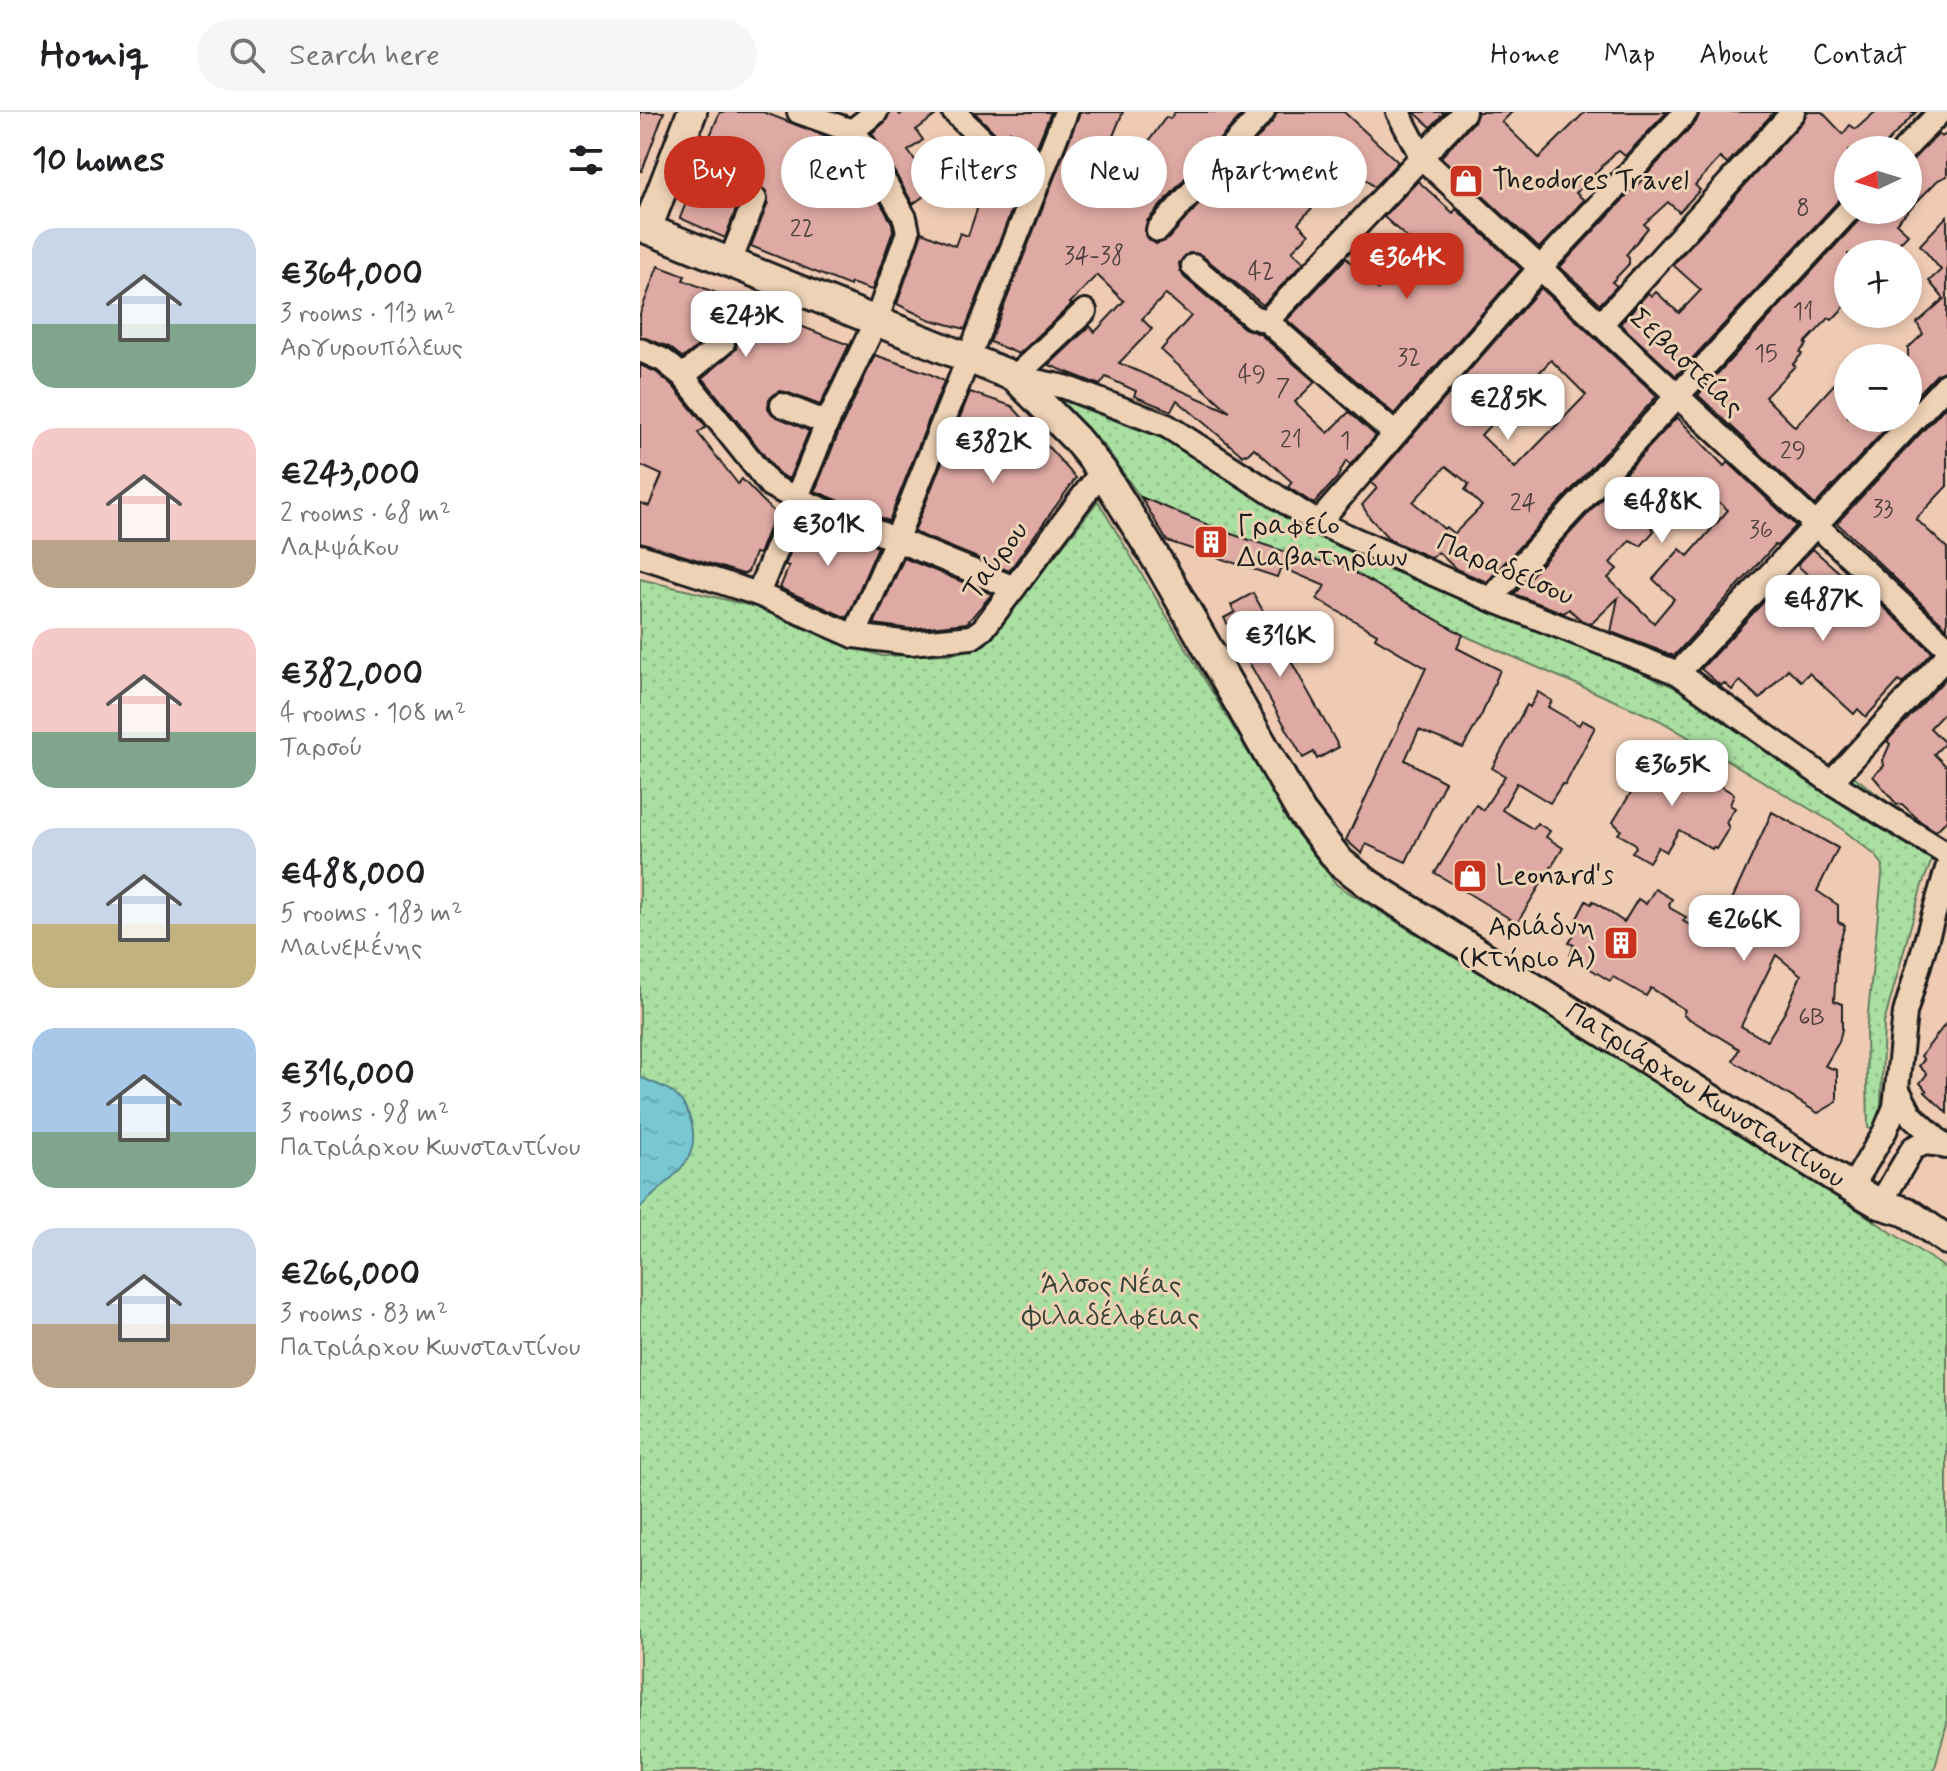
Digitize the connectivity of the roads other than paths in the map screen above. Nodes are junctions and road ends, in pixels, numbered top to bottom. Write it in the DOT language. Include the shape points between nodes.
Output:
graph roads {
  1 [pos="692,112"];
  2 [pos="799,112"];
  3 [pos="876,112"];
  4 [pos="954,112"];
  5 [pos="1066,112"];
  6 [pos="1263,112"];
  7 [pos="1398,112"];
  8 [pos="1464,112"];
  9 [pos="1686,112"];
  10 [pos="1793,112"];
  11 [pos="1940,112"];
  12 [pos="852,131"];
  13 [pos="979,136"];
  14 [pos="1917,136"];
  15 [pos="1422,158"];
  16 [pos="1045,166"];
  17 [pos="751,208"];
  18 [pos="1028,208"];
  19 [pos="1836,224"];
  20 [pos="1158,230"];
  21 [pos="642,235"];
  22 [pos="730,262"];
  23 [pos="1193,266"];
  24 [pos="1540,268"];
  25 [pos="1085,311"];
  26 [pos="876,321"];
  27 [pos="1267,321"];
  28 [pos="1601,324"];
  29 [pos="723,343"];
  30 [pos="640,350"];
  31 [pos="968,358"];
  32 [pos="683,376"];
  33 [pos="1015,377"];
  34 [pos="1947,384"];
  35 [pos="1678,396"];
  36 [pos="782,405"];
  37 [pos="827,423"];
  38 [pos="1395,434"];
  39 [pos="1102,471"];
  40 [pos="797,499"];
  41 [pos="1318,523"];
  42 [pos="1816,525"];
  43 [pos="897,538"];
  44 [pos="640,556"];
  45 [pos="1014,588"];
  46 [pos="758,594"];
  47 [pos="1490,599"];
  48 [pos="854,636"];
  49 [pos="1947,647"];
  50 [pos="1947,656"];
  51 [pos="1678,673"];
  52 [pos="1831,782"];
  53 [pos="1947,854"];
  54 [pos="1947,869"];
  55 [pos="1898,1090"];
  56 [pos="1885,1131"];
  57 [pos="1945,1147"];
  58 [pos="1913,1148"];
  59 [pos="1852,1187"];
  60 [pos="1880,1204"];
  61 [pos="1947,1240"];
  62 [pos="1947,1260"];
  1 -- 21 [label="main road"];
  2 -- 12 [label="street"];
  3 -- 12 [label="street"];
  4 -- 13 [label="street"];
  5 -- 16 [label="street"];
  6 -- 20 [label="street"];
  7 -- 15 [label="street, Σεβαστείας"];
  8 -- 15 [label="street"];
  9 -- 24 [label="street"];
  10 -- 28 [label="street"];
  11 -- 14 [label="street"];
  12 -- 26 [label="street" via="907,224 907,239"];
  15 -- 24 [label="street, Σεβαστείας"];
  15 -- 27 [label="street"];
  17 -- 22 [label="street"];
  18 -- 31 [label="street"];
  19 -- 35 [label="street"];
  21 -- 22 [label="main road, Πατριάρχου Κωνσταντίνου"];
  22 -- 26 [label="main road, Πατριάρχου Κωνσταντίνου"];
  23 -- 27 [label="street" via="1253,317"];
  24 -- 28 [label="street, Σεβαστείας"];
  24 -- 38 [label="street"];
  25 -- 33 [label="street"];
  26 -- 31 [label="main road, Πατριάρχου Κωνσταντίνου"];
  26 -- 37 [label="street"];
  27 -- 38 [label="street"];
  28 -- 35 [label="street, Σεβαστείας"];
  29 -- 32 [label="street"];
  30 -- 32 [label="street"];
  31 -- 33 [label="main road, Πατριάρχου Κωνσταντίνου"];
  31 -- 43 [label="street"];
  32 -- 40 [label="street" via="770,485"];
  33 -- 39 [label="main road, Πατριάρχου Κωνσταντίνου"];
  33 -- 41 [label="street, Παραδείσου" via="1065,387 1167,426"];
  34 -- 42 [label="street"];
  35 -- 42 [label="street, Σεβαστείας"];
  35 -- 47 [label="street"];
  36 -- 37 [label="street"];
  37 -- 40 [label="street"];
  38 -- 41 [label="street"];
  39 -- 45 [label="street, Ταύρου"];
  39 -- 59 [label="main road, Πατριάρχου Κωνσταντίνου" via="1301,812 1340,862"];
  40 -- 43 [label="street"];
  40 -- 46 [label="street"];
  41 -- 47 [label="street, Παραδείσου"];
  42 -- 49 [label="street, Σεβαστείας"];
  42 -- 51 [label="street"];
  43 -- 45 [label="street"];
  43 -- 48 [label="street"];
  44 -- 46 [label="street, Ταύρου"];
  45 -- 48 [label="street, Ταύρου" via="972,637 910,643"];
  46 -- 48 [label="street, Ταύρου"];
  47 -- 51 [label="street, Παραδείσου"];
  50 -- 52 [label="street"];
  51 -- 52 [label="street, Παραδείσου"];
  52 -- 53 [label="street, Παραδείσου"];
  54 -- 55 [label="street" via="1905,1013"];
  55 -- 56 [label="street"];
  55 -- 57 [label="street" via="1911,1115"];
  56 -- 58 [label="street"];
  56 -- 59 [label="street"];
  57 -- 58 [label="street" via="1925,1143"];
  58 -- 60 [label="street"];
  59 -- 60 [label="main road, Πατριάρχου Κωνσταντίνου"];
  60 -- 61 [label="main road, Πατριάρχου Κωνσταντίνου" via="1907,1212"];
  60 -- 62 [label="main road, Πατριάρχου Κωνσταντίνου" via="1897,1226"];
}
